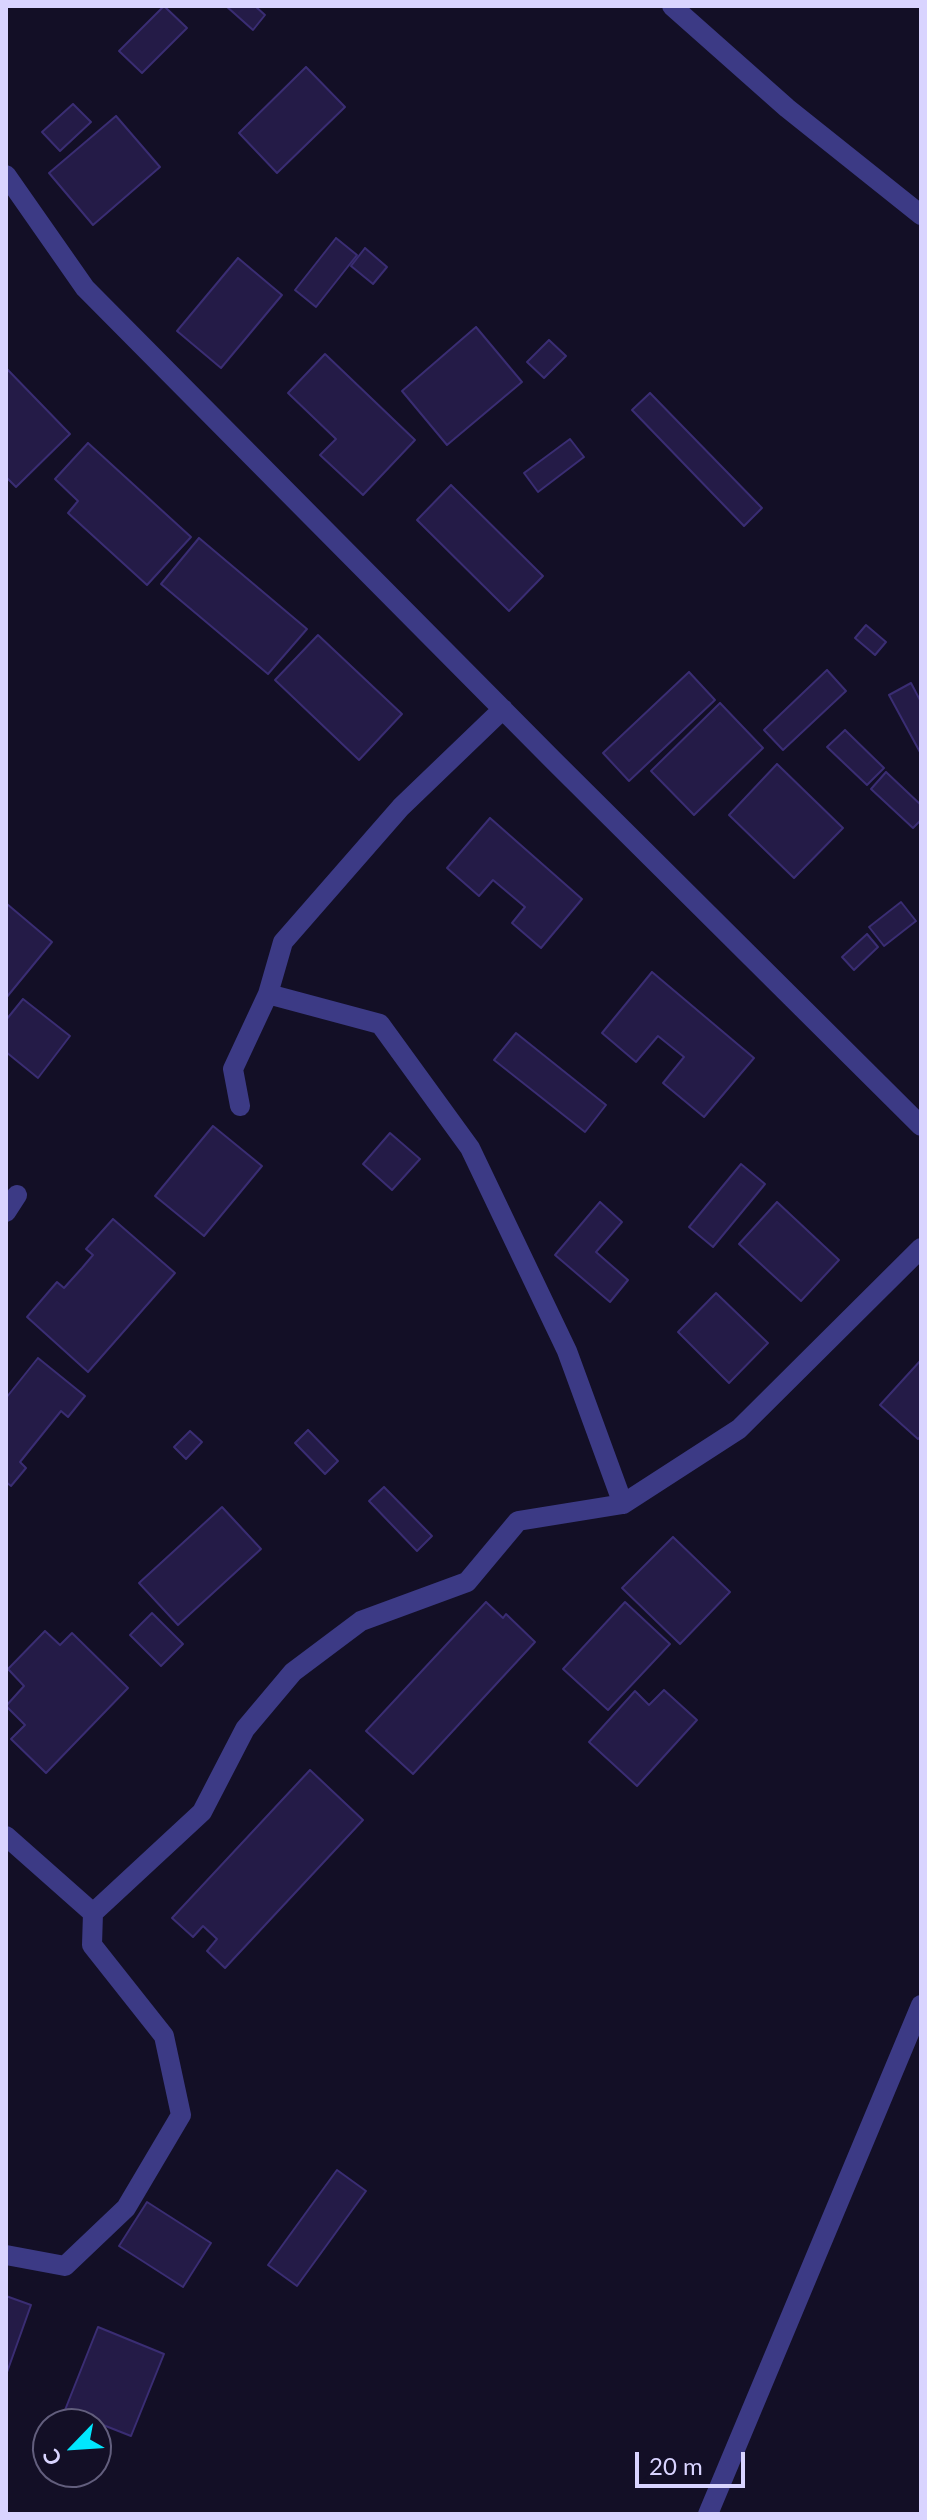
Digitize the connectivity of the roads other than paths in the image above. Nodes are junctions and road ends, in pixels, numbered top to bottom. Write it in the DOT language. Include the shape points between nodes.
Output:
graph roads {
  1 [pos="672,6"];
  2 [pos="6,175"];
  3 [pos="921,215"];
  4 [pos="503,709"];
  5 [pos="268,994"];
  6 [pos="240,1106"];
  7 [pos="921,1126"];
  8 [pos="921,1248"];
  9 [pos="623,1504"];
  10 [pos="6,1836"];
  11 [pos="93,1913"];
  12 [pos="921,2005"];
  13 [pos="6,2255"];
  14 [pos="708,2514"];
  1 -- 3 [label="street" via="787,108"];
  2 -- 4 [label="street" via="85,288"];
  4 -- 5 [label="street" via="401,807 283,942"];
  4 -- 7 [label="street"];
  5 -- 6 [label="street" via="233,1069"];
  5 -- 9 [label="street" via="380,1024 470,1148 567,1351"];
  8 -- 9 [label="street" via="739,1429"];
  9 -- 11 [label="street" via="518,1521 467,1582 361,1621 293,1672 245,1729 202,1812"];
  10 -- 11 [label="street"];
  11 -- 13 [label="street" via="92,1945 164,2036 181,2115 126,2208 65,2266"];
  12 -- 14 [label="street"];
}
